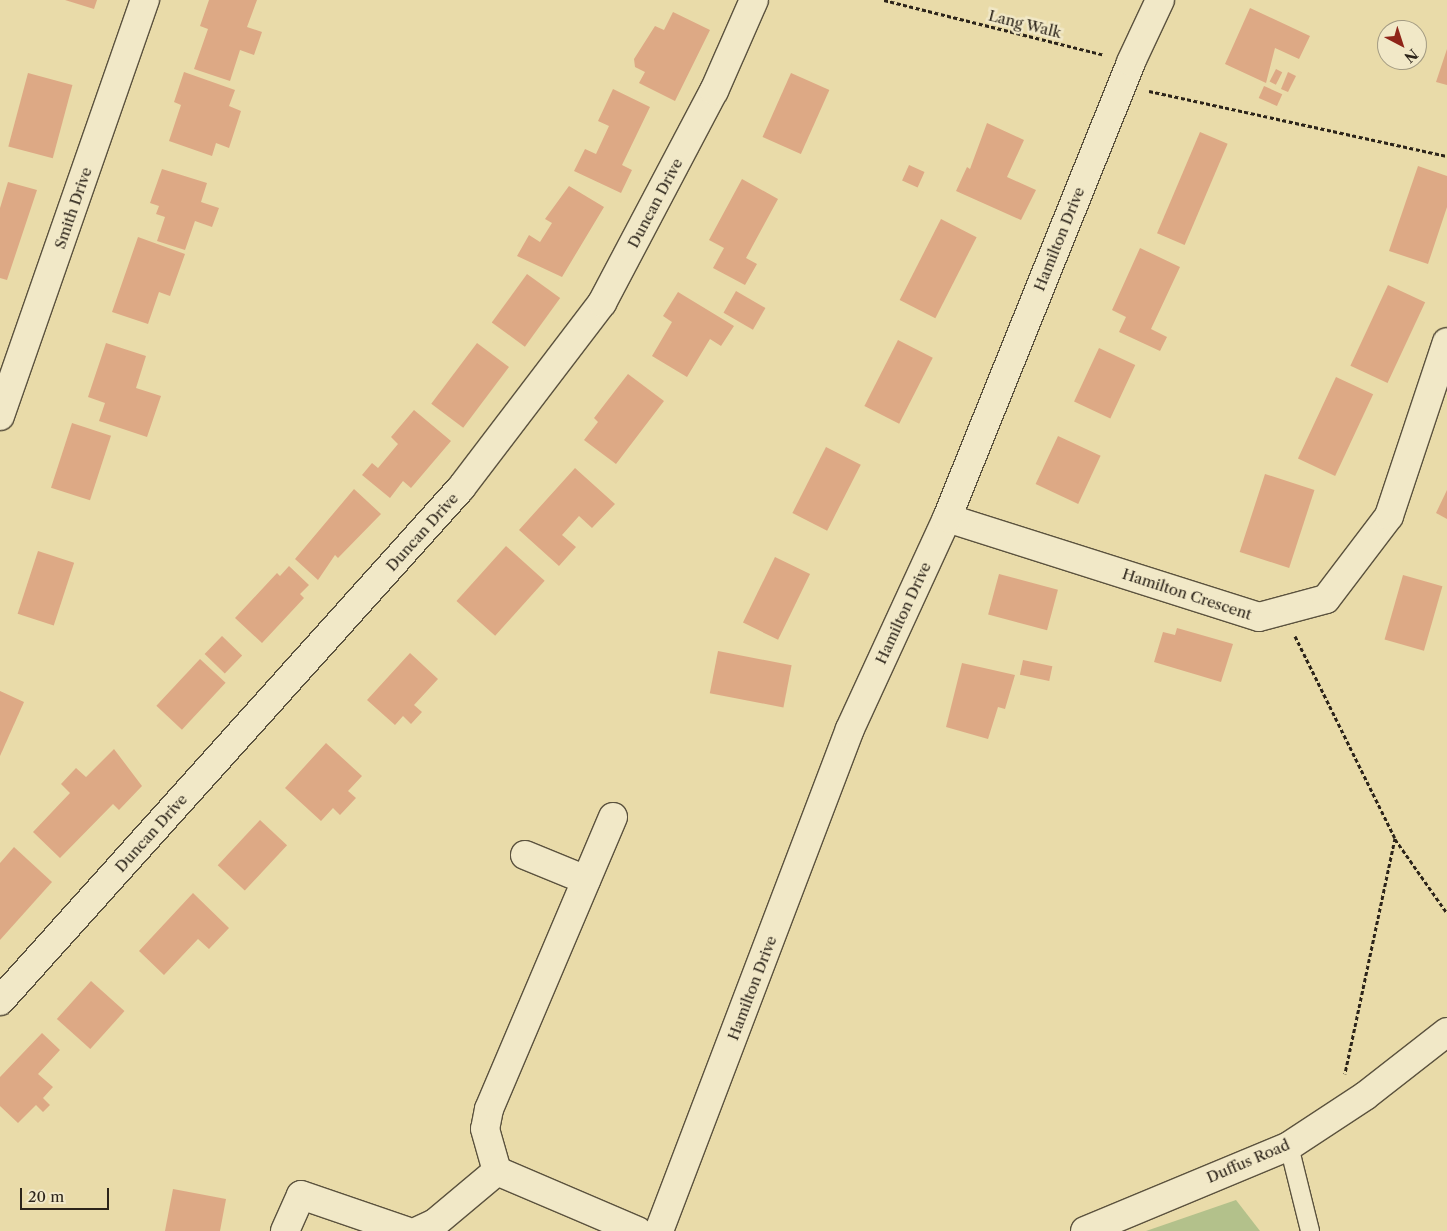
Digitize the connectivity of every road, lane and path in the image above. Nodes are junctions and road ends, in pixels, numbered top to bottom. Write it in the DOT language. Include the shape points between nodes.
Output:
graph roads {
  1 [pos="145,0"];
  2 [pos="754,0"];
  3 [pos="884,0"];
  4 [pos="1160,0"];
  5 [pos="1126,74"];
  6 [pos="1447,156"];
  7 [pos="1447,342"];
  8 [pos="0,416"];
  9 [pos="947,518"];
  10 [pos="1283,611"];
  11 [pos="613,817"];
  12 [pos="1395,838"];
  13 [pos="525,855"];
  14 [pos="586,880"];
  15 [pos="1447,913"];
  16 [pos="0,1001"];
  17 [pos="1447,1032"];
  18 [pos="1336,1115"];
  19 [pos="1289,1146"];
  20 [pos="497,1171"];
  21 [pos="285,1231"];
  22 [pos="406,1231"];
  23 [pos="418,1231"];
  24 [pos="638,1231"];
  25 [pos="659,1231"];
  26 [pos="1085,1231"];
  27 [pos="1310,1231"];
  1 -- 8 [label="street, Smith Drive"];
  2 -- 16 [label="street, Duncan Drive" via="714,91 602,303 461,488"];
  3 -- 5 [label="path, Lang Walk"];
  4 -- 5 [label="street, Hamilton Drive"];
  5 -- 6 [label="path, Lang Walk"];
  5 -- 9 [label="street, Hamilton Drive"];
  7 -- 10 [label="street, Hamilton Crescent" via="1389,516 1326,599"];
  9 -- 10 [label="street, Hamilton Crescent" via="1259,617"];
  9 -- 25 [label="street, Hamilton Drive" via="850,730"];
  10 -- 12 [label="path"];
  11 -- 14 [label="street"];
  12 -- 15 [label="path"];
  12 -- 18 [label="path"];
  13 -- 14 [label="street"];
  14 -- 20 [label="street" via="489,1109 488,1150"];
  17 -- 18 [label="street, Duffus Road"];
  18 -- 19 [label="street, Duffus Road"];
  19 -- 26 [label="street, Duffus Road"];
  19 -- 27 [label="lane"];
  20 -- 23 [label="street" via="435,1223"];
  20 -- 24 [label="street"];
  21 -- 22 [label="street" via="300,1195"];
}
